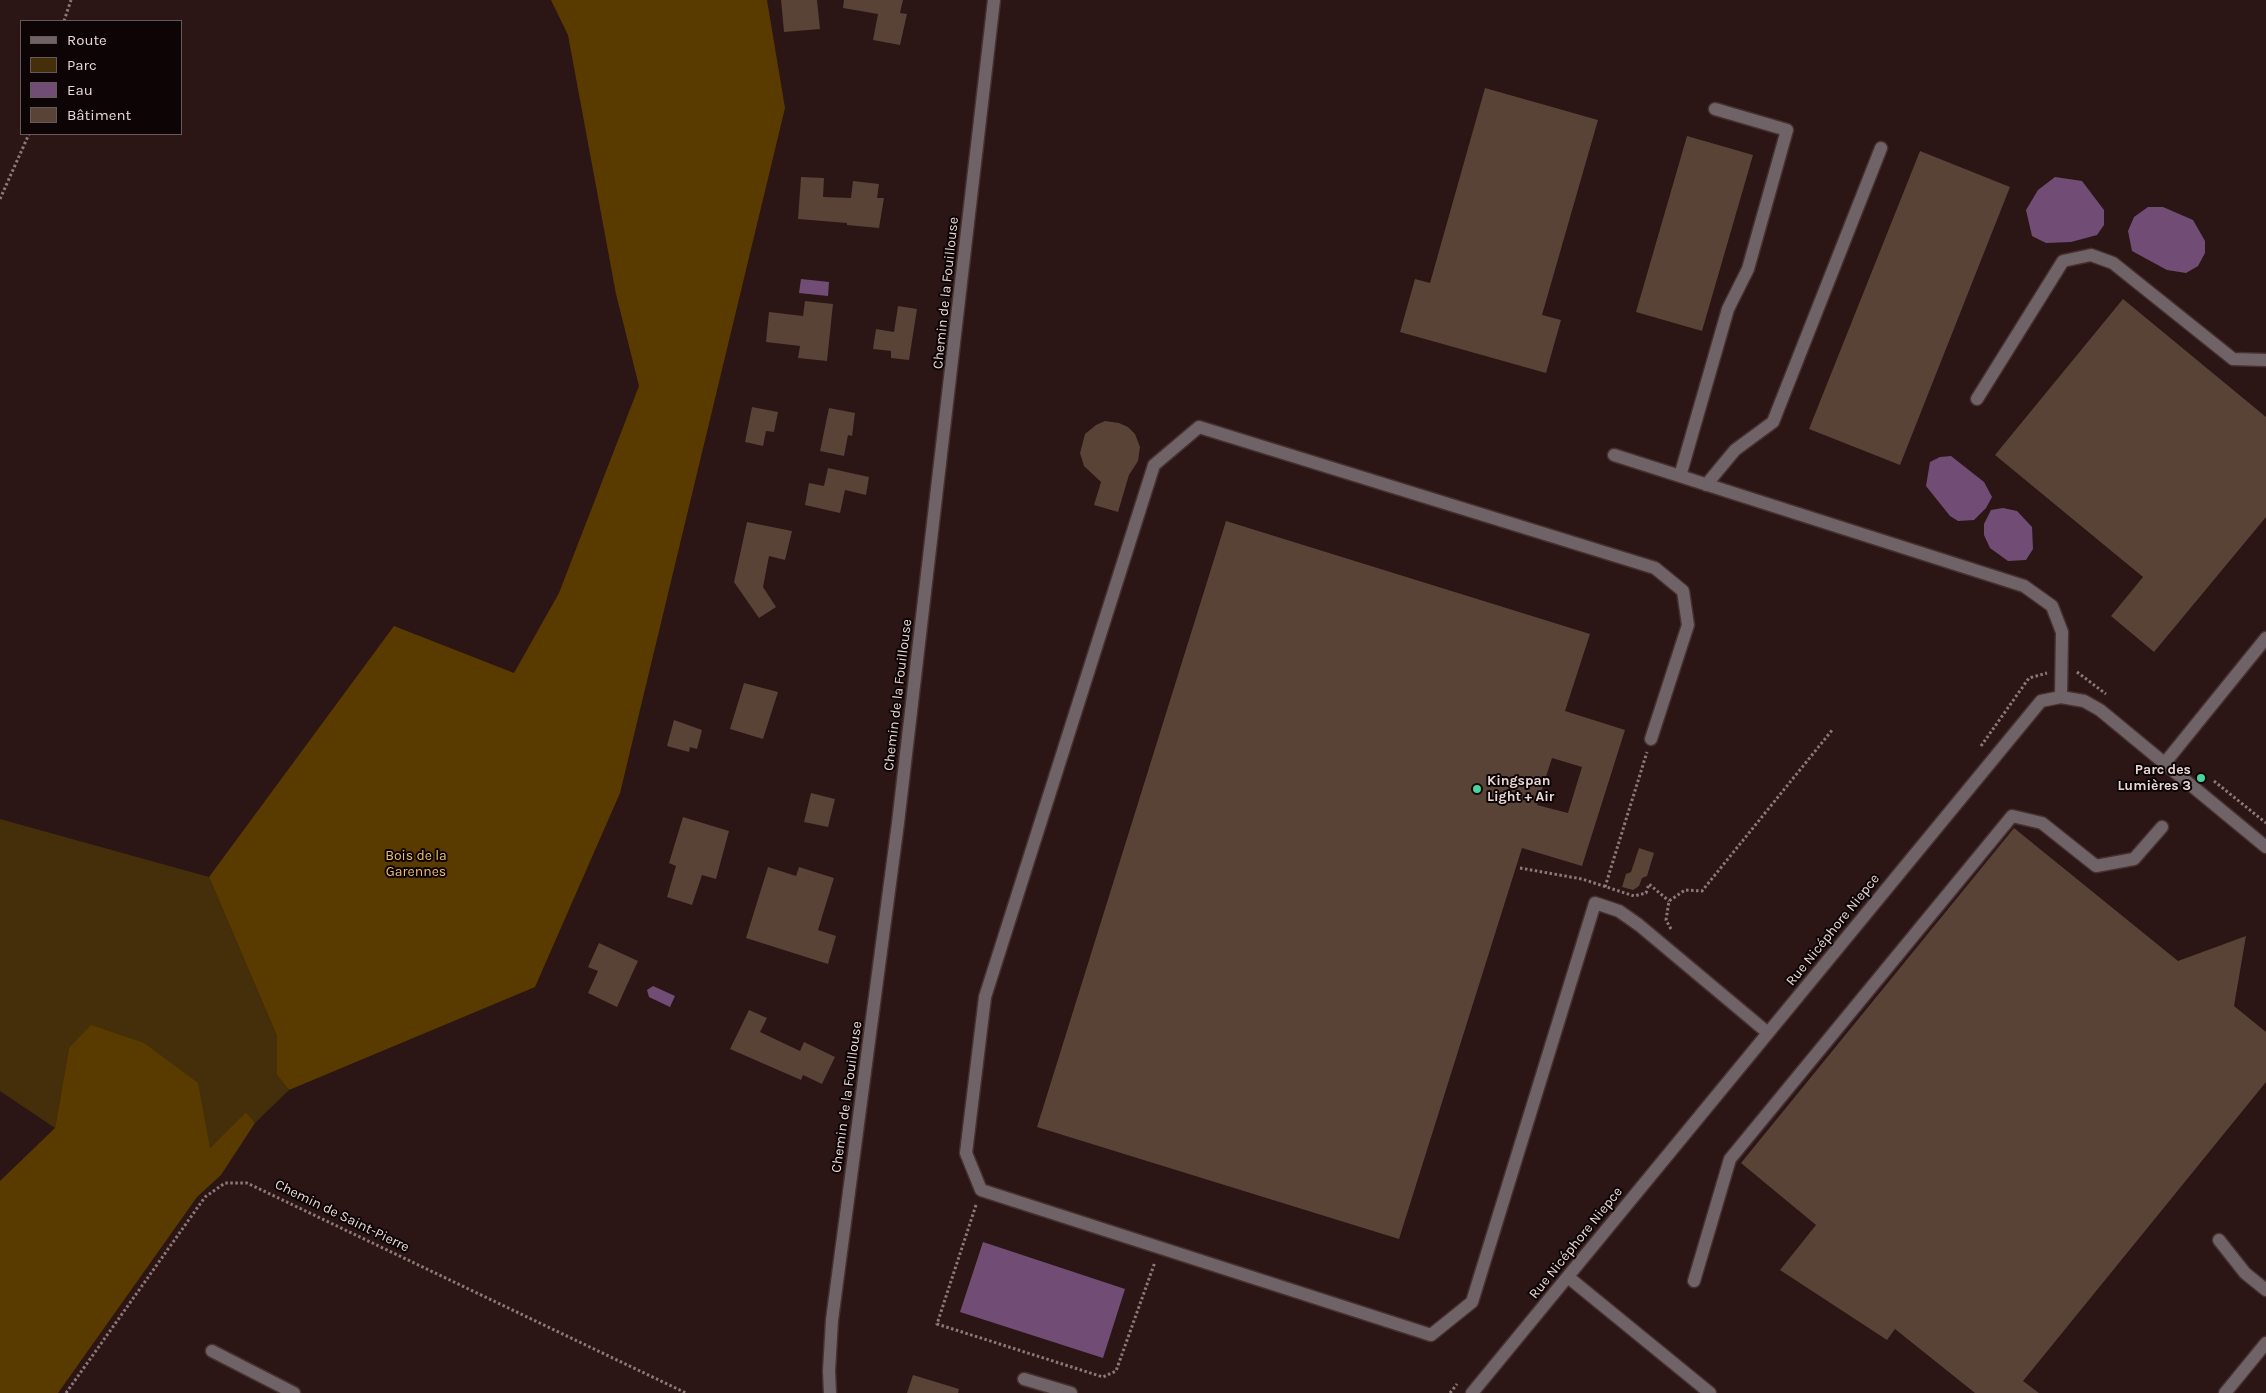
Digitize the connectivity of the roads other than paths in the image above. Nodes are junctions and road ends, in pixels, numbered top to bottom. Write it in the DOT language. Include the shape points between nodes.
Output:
graph roads {
  1 [pos="994,0"];
  2 [pos="1715,109"];
  3 [pos="1882,148"];
  4 [pos="2266,360"];
  5 [pos="1978,399"];
  6 [pos="1614,455"];
  7 [pos="1680,476"];
  8 [pos="1706,485"];
  9 [pos="2266,638"];
  10 [pos="2061,697"];
  11 [pos="1651,739"];
  12 [pos="2164,764"];
  13 [pos="2162,827"];
  14 [pos="2266,847"];
  15 [pos="1768,1032"];
  16 [pos="2220,1240"];
  17 [pos="1568,1277"];
  18 [pos="1694,1280"];
  19 [pos="2266,1290"];
  20 [pos="2266,1344"];
  21 [pos="212,1351"];
  22 [pos="1024,1379"];
  23 [pos="294,1393"];
  24 [pos="830,1393"];
  25 [pos="1071,1393"];
  26 [pos="1472,1393"];
  27 [pos="1710,1393"];
  28 [pos="2225,1393"];
  1 -- 24 [label="street, Chemin de la Fouillouse" via="899,815 832,1320"];
  2 -- 7 [label="street" via="1787,130 1748,269 1728,309"];
  3 -- 8 [label="street" via="1773,422 1735,450"];
  4 -- 5 [label="street" via="2233,359 2113,262 2091,255 2063,261"];
  6 -- 7 [label="street"];
  7 -- 8 [label="street"];
  8 -- 10 [label="street" via="2024,586 2052,606 2062,632"];
  9 -- 12 [label="street"];
  10 -- 12 [label="street, Rue Nicéphore Niepce" via="2084,701 2100,710"];
  10 -- 15 [label="street, Rue Nicéphore Niepce" via="2041,701 2023,720"];
  11 -- 15 [label="street" via="1688,625 1683,591 1655,568 1199,427 1154,465 985,997 966,1153 981,1190 1431,1334 1472,1302 1595,903 1619,911"];
  12 -- 14 [label="street, Rue Nicéphore Niepce"];
  13 -- 18 [label="street" via="2134,859 2096,866 2042,823 2012,816 1730,1159"];
  15 -- 17 [label="street, Rue Nicéphore Niepce"];
  16 -- 19 [label="street" via="2245,1273"];
  17 -- 26 [label="street, Rue Nicéphore Niepce"];
  17 -- 27 [label="street"];
  20 -- 28 [label="street"];
  21 -- 23 [label="street"];
  22 -- 25 [label="street"];
}
